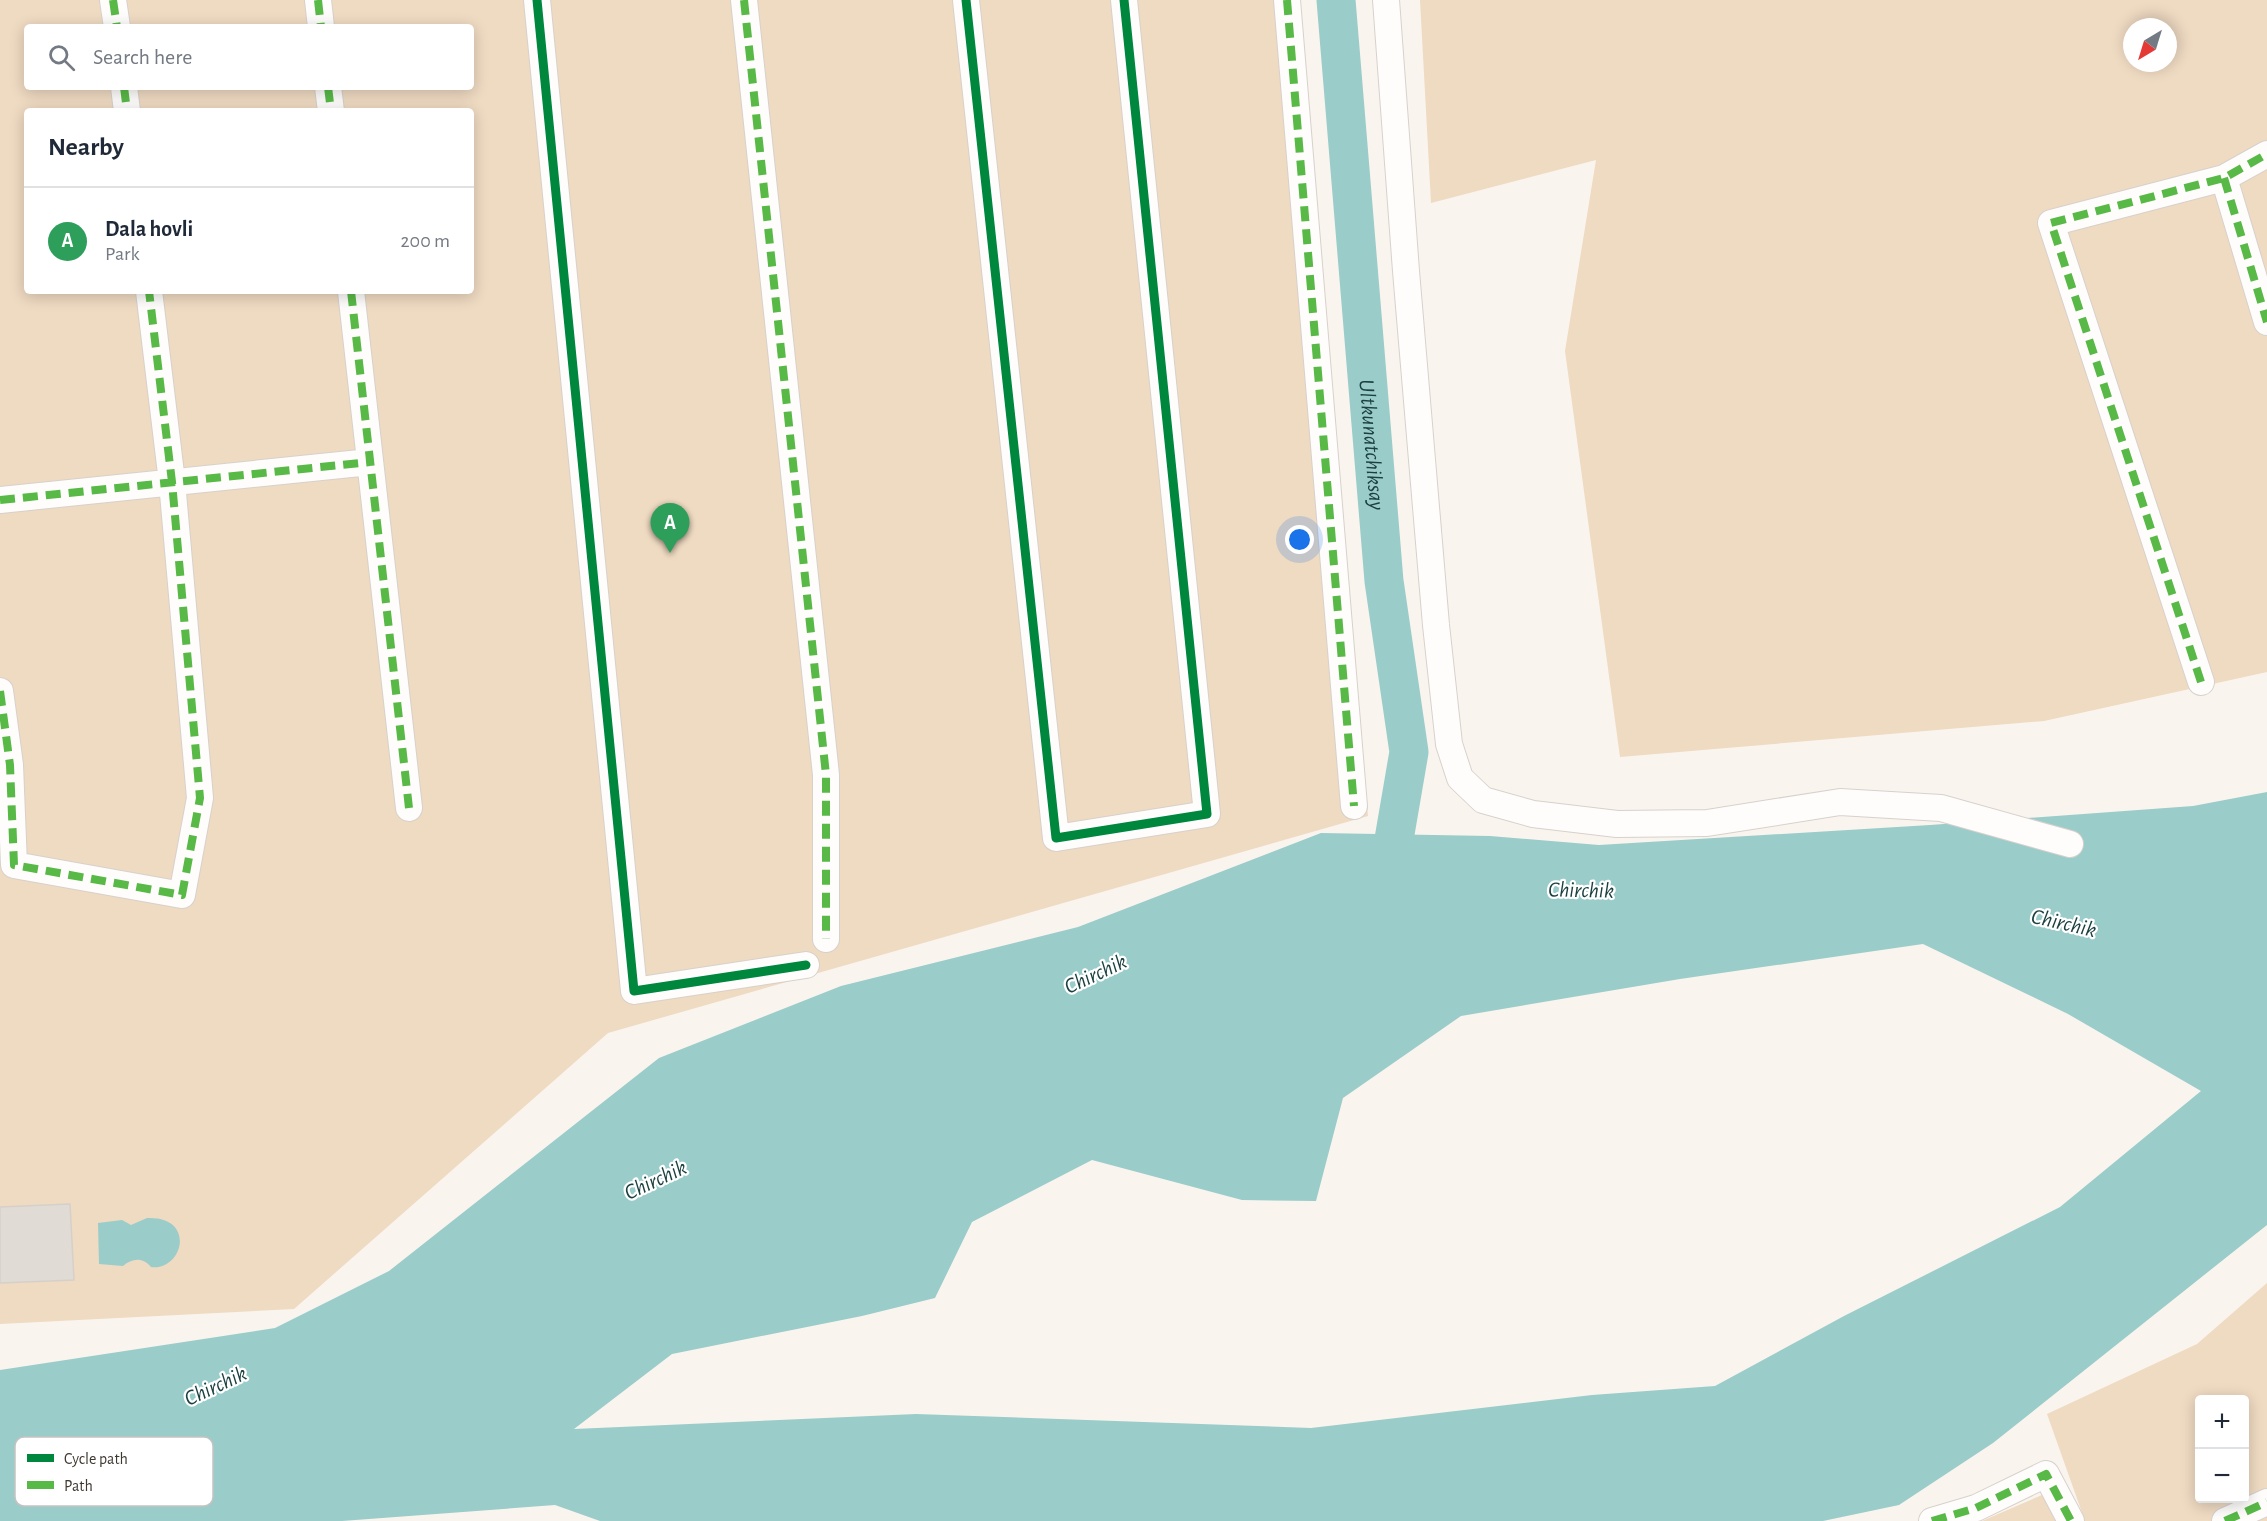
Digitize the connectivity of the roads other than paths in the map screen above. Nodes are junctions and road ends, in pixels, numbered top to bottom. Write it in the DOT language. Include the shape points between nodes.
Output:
graph roads {
  1 [pos="114,0"];
  2 [pos="318,0"];
  3 [pos="537,0"];
  4 [pos="744,0"];
  5 [pos="966,0"];
  6 [pos="1124,0"];
  7 [pos="1287,0"];
  8 [pos="1386,0"];
  9 [pos="117,24"];
  10 [pos="321,24"];
  11 [pos="124,90"];
  12 [pos="328,90"];
  13 [pos="127,108"];
  14 [pos="331,108"];
  15 [pos="2267,154"];
  16 [pos="2223,178"];
  17 [pos="149,294"];
  18 [pos="351,294"];
  19 [pos="2267,322"];
  20 [pos="370,462"];
  21 [pos="172,482"];
  22 [pos="0,500"];
  23 [pos="2201,682"];
  24 [pos="0,691"];
  25 [pos="5,765"];
  26 [pos="1354,806"];
  27 [pos="409,808"];
  28 [pos="2070,844"];
  29 [pos="826,939"];
  30 [pos="806,965"];
  31 [pos="2267,1503"];
  32 [pos="1932,1521"];
  33 [pos="2071,1521"];
  34 [pos="2226,1521"];
  1 -- 9 [label="street"];
  2 -- 10 [label="street"];
  3 -- 30 [label="street" via="634,991"];
  4 -- 29 [label="street" via="826,775"];
  5 -- 6 [label="street" via="1056,837 1207,814"];
  7 -- 26 [label="street"];
  8 -- 28 [label="street" via="1436,625 1449,744 1460,778 1483,800 1533,814 1617,824 1707,823 1840,802 1941,808"];
  11 -- 13 [label="street"];
  12 -- 14 [label="street"];
  15 -- 16 [label="street"];
  16 -- 19 [label="street"];
  16 -- 23 [label="street" via="2051,223"];
  17 -- 21 [label="street"];
  18 -- 20 [label="street"];
  20 -- 21 [label="street"];
  20 -- 27 [label="street"];
  21 -- 22 [label="street"];
  21 -- 25 [label="street" via="200,798 182,895 14,865"];
  24 -- 25 [label="street"];
  31 -- 34 [label="street"];
  32 -- 33 [label="street" via="1976,1508 2046,1474"];
}
